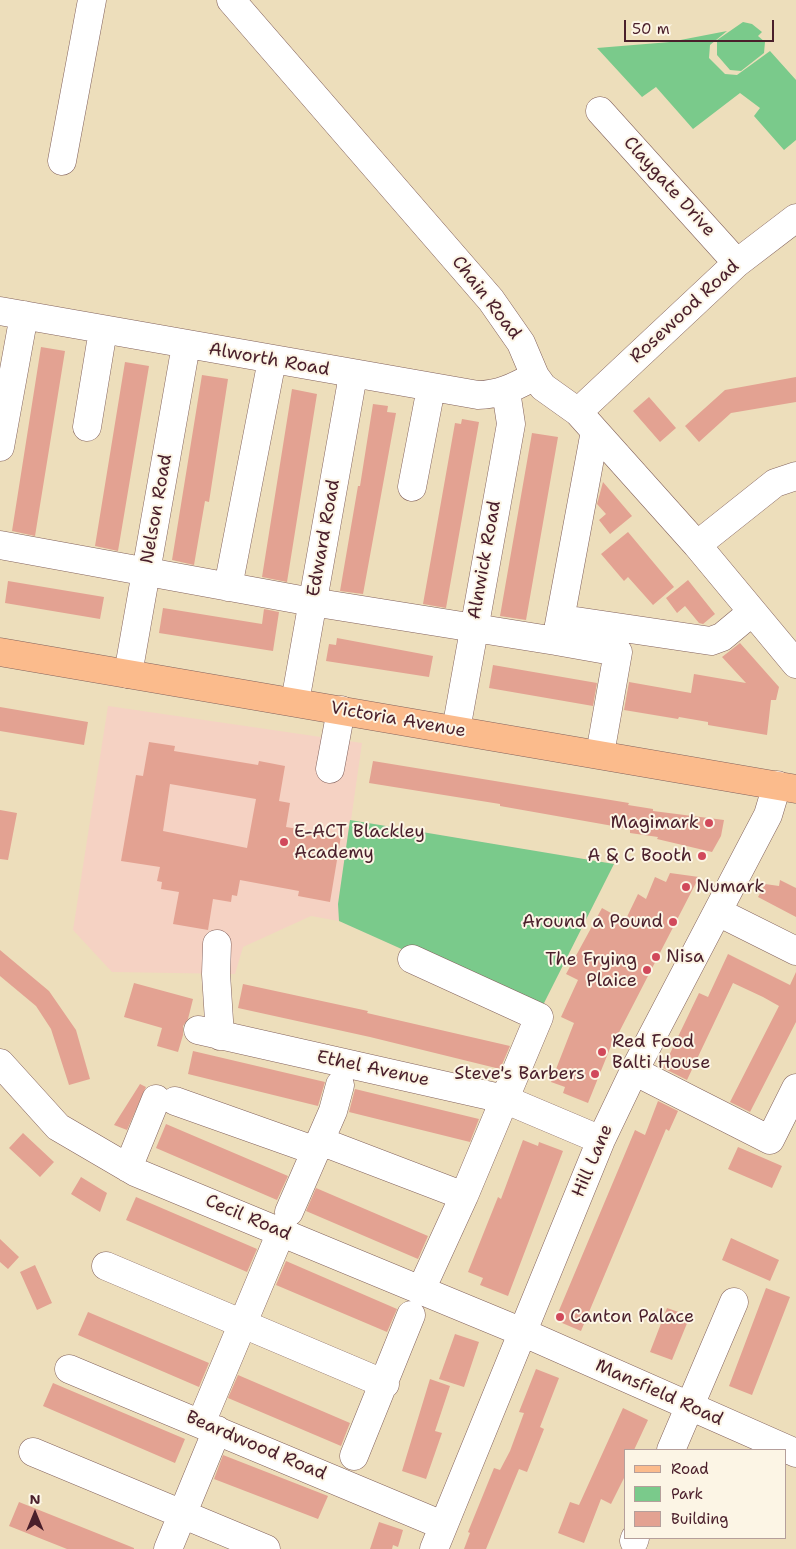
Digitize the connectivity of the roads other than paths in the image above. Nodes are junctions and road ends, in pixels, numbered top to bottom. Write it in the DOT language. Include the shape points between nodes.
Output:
graph roads {
  1 [pos="92,0"];
  2 [pos="231,0"];
  3 [pos="600,111"];
  4 [pos="62,161"];
  5 [pos="796,218"];
  6 [pos="737,263"];
  7 [pos="12,313"];
  8 [pos="103,330"];
  9 [pos="186,345"];
  10 [pos="272,360"];
  11 [pos="353,375"];
  12 [pos="535,376"];
  13 [pos="430,388"];
  14 [pos="506,391"];
  15 [pos="586,421"];
  16 [pos="87,427"];
  17 [pos="0,447"];
  18 [pos="796,476"];
  19 [pos="412,487"];
  20 [pos="0,545"];
  21 [pos="697,545"];
  22 [pos="146,572"];
  23 [pos="228,587"];
  24 [pos="312,602"];
  25 [pos="752,612"];
  26 [pos="473,628"];
  27 [pos="562,630"];
  28 [pos="0,652"];
  29 [pos="796,664"];
  30 [pos="128,674"];
  31 [pos="295,702"];
  32 [pos="340,710"];
  33 [pos="456,730"];
  34 [pos="600,754"];
  35 [pos="330,769"];
  36 [pos="787,787"];
  37 [pos="718,912"];
  38 [pos="217,944"];
  39 [pos="796,951"];
  40 [pos="412,959"];
  41 [pos="0,1063"];
  42 [pos="634,1072"];
  43 [pos="340,1085"];
  44 [pos="796,1088"];
  45 [pos="504,1099"];
  46 [pos="600,1140"];
  47 [pos="318,1146"];
  48 [pos="128,1168"];
  49 [pos="464,1196"];
  50 [pos="285,1222"];
  51 [pos="106,1266"];
  52 [pos="421,1290"];
  53 [pos="734,1302"];
  54 [pos="412,1316"];
  55 [pos="242,1324"];
  56 [pos="522,1332"];
  57 [pos="69,1368"];
  58 [pos="386,1384"];
  59 [pos="689,1408"];
  60 [pos="209,1426"];
  61 [pos="672,1449"];
  62 [pos="33,1452"];
  63 [pos="796,1453"];
  64 [pos="354,1456"];
  65 [pos="183,1513"];
  66 [pos="438,1537"];
  67 [pos="168,1549"];
  68 [pos="266,1549"];
  1 -- 4 [label="street"];
  2 -- 12 [label="street, Chain Road" via="491,300 521,343"];
  3 -- 6 [label="street, Claygate Drive"];
  5 -- 6 [label="street, Rosewood Road"];
  6 -- 15 [label="street, Rosewood Road"];
  7 -- 8 [label="street, Alworth Road"];
  7 -- 17 [label="street"];
  8 -- 9 [label="street, Alworth Road"];
  8 -- 16 [label="street"];
  9 -- 10 [label="street, Alworth Road"];
  9 -- 22 [label="street, Nelson Road"];
  10 -- 11 [label="street, Alworth Road"];
  10 -- 23 [label="street"];
  11 -- 13 [label="street, Alworth Road"];
  11 -- 24 [label="street, Edward Road"];
  12 -- 14 [label="street, Alworth Road"];
  12 -- 15 [label="street, Chain Road" via="543,387"];
  13 -- 14 [label="street, Alworth Road" via="478,395"];
  13 -- 19 [label="street"];
  14 -- 26 [label="street, Alnwick Road" via="511,424"];
  15 -- 21 [label="street, Chain Road"];
  15 -- 27 [label="street"];
  18 -- 21 [label="street" via="774,483"];
  20 -- 22 [label="street"];
  21 -- 25 [label="street, Chain Road"];
  22 -- 23 [label="street"];
  22 -- 30 [label="street, Nelson Road"];
  23 -- 24 [label="street"];
  24 -- 26 [label="street"];
  24 -- 31 [label="street, Edward Road"];
  25 -- 27 [label="street" via="722,637 711,641"];
  25 -- 29 [label="street, Chain Road"];
  26 -- 27 [label="street"];
  26 -- 33 [label="street, Alnwick Road"];
  27 -- 34 [label="street" via="618,652"];
  28 -- 30 [label="main road, Victoria Avenue"];
  30 -- 31 [label="main road, Victoria Avenue"];
  31 -- 32 [label="main road, Victoria Avenue"];
  32 -- 33 [label="main road, Victoria Avenue"];
  32 -- 35 [label="street"];
  33 -- 34 [label="main road, Victoria Avenue"];
  34 -- 36 [label="main road, Victoria Avenue"];
  36 -- 37 [label="street, Hill Lane" via="768,815"];
  37 -- 39 [label="street"];
  37 -- 42 [label="street, Hill Lane"];
  38 -- 45 [label="street, Ethel Avenue" via="209,1033"];
  40 -- 45 [label="street" via="539,1017"];
  41 -- 48 [label="street, Cecil Road" via="58,1128"];
  42 -- 44 [label="street" via="770,1140"];
  42 -- 46 [label="street, Hill Lane"];
  43 -- 47 [label="street"];
  45 -- 46 [label="street, Ethel Avenue"];
  45 -- 49 [label="street"];
  46 -- 56 [label="street, Hill Lane"];
  47 -- 48 [label="street" via="166,1100"];
  47 -- 49 [label="street"];
  47 -- 50 [label="street"];
  48 -- 50 [label="street, Cecil Road"];
  49 -- 52 [label="street"];
  50 -- 52 [label="street, Cecil Road"];
  50 -- 55 [label="street"];
  51 -- 55 [label="street"];
  52 -- 56 [label="street, Cecil Road"];
  53 -- 59 [label="street"];
  54 -- 58 [label="street"];
  55 -- 58 [label="street"];
  55 -- 60 [label="street"];
  56 -- 59 [label="street, Mansfield Road"];
  56 -- 66 [label="street, Hill Lane"];
  57 -- 60 [label="street, Beardwood Road"];
  58 -- 64 [label="street"];
  59 -- 61 [label="street"];
  59 -- 63 [label="street, Mansfield Road"];
  60 -- 65 [label="street"];
  60 -- 66 [label="street, Beardwood Road"];
  62 -- 65 [label="street"];
  65 -- 67 [label="street"];
  65 -- 68 [label="street"];
}
